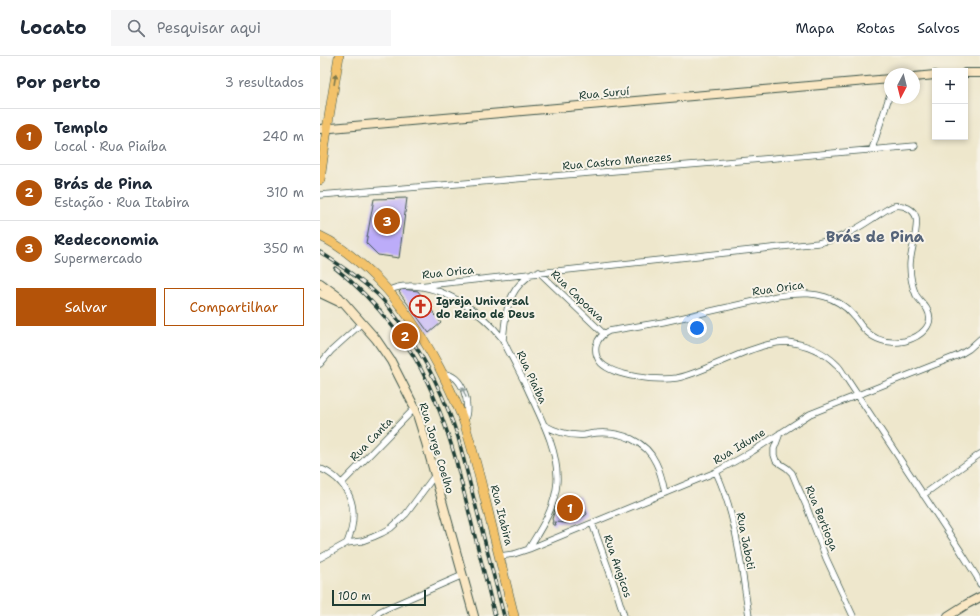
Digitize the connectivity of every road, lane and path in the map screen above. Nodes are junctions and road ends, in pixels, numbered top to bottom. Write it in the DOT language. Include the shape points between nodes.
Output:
graph roads {
  1 [pos="339,56"];
  2 [pos="968,73"];
  3 [pos="980,73"];
  4 [pos="932,75"];
  5 [pos="920,76"];
  6 [pos="884,80"];
  7 [pos="887,104"];
  8 [pos="323,129"];
  9 [pos="915,146"];
  10 [pos="872,149"];
  11 [pos="320,180"];
  12 [pos="320,195"];
  13 [pos="321,235"];
  14 [pos="539,272"];
  15 [pos="532,273"];
  16 [pos="320,283"];
  17 [pos="418,286"];
  18 [pos="388,291"];
  19 [pos="320,293"];
  20 [pos="345,304"];
  21 [pos="362,323"];
  22 [pos="603,333"];
  23 [pos="980,339"];
  24 [pos="503,340"];
  25 [pos="320,364"];
  26 [pos="857,395"];
  27 [pos="415,408"];
  28 [pos="544,425"];
  29 [pos="780,433"];
  30 [pos="980,454"];
  31 [pos="320,469"];
  32 [pos="716,472"];
  33 [pos="435,475"];
  34 [pos="342,484"];
  35 [pos="665,493"];
  36 [pos="923,495"];
  37 [pos="592,522"];
  38 [pos="347,543"];
  39 [pos="529,549"];
  40 [pos="500,556"];
  41 [pos="320,558"];
  42 [pos="463,575"];
  43 [pos="980,584"];
  44 [pos="980,597"];
  45 [pos="376,616"];
  46 [pos="474,616"];
  47 [pos="514,616"];
  48 [pos="624,616"];
  49 [pos="749,616"];
  50 [pos="854,616"];
  51 [pos="948,616"];
  8 -- 1 [label="main road, one-way"];
  2 -- 3 [label="street"];
  4 -- 5 [label="street"];
  6 -- 8 [label="street, Rua Suruí"];
  7 -- 10 [label="street"];
  8 -- 11 [label="main road"];
  9 -- 10 [label="street, Rua Castro Menezes"];
  10 -- 12 [label="street, Rua Castro Menezes"];
  13 -- 18 [label="main road, Rua Itabira" via="356,259"];
  14 -- 15 [label="street, Rua Orica"];
  14 -- 22 [label="street, Rua Capoava"];
  14 -- 22 [label="street, Rua Orica" via="818,243 844,236 895,206 908,208 916,217 910,265 911,278 917,297 927,308 930,322 920,334 907,340 895,342 873,337 852,313 838,303 825,296 810,294 777,296"];
  15 -- 17 [label="street, Rua Orica"];
  15 -- 24 [label="street" via="513,294 507,308"];
  16 -- 20 [label="street, Rua Jorge Coelho"];
  17 -- 18 [label="street, Rua Piaíba" via="400,286"];
  17 -- 24 [label="street, Rua Piaíba" via="438,291 465,305 496,330"];
  18 -- 40 [label="main road, Rua Itabira" via="414,324 457,404 464,421"];
  19 -- 20 [label="street"];
  20 -- 21 [label="street, Rua Jorge Coelho"];
  21 -- 25 [label="street"];
  21 -- 27 [label="street, Rua Jorge Coelho" via="391,361"];
  22 -- 26 [label="street" via="596,347 596,356 601,363 620,373 658,380 678,378 771,343 799,344 825,355 836,364"];
  23 -- 26 [label="street, Rua Idume" via="969,350 959,355"];
  24 -- 28 [label="street, Rua Piaíba"];
  26 -- 29 [label="street, Rua Idume" via="810,414"];
  26 -- 36 [label="street"];
  27 -- 33 [label="street, Rua Jorge Coelho"];
  27 -- 34 [label="street, Rua Canta"];
  28 -- 35 [label="street" via="552,430 572,434 611,432 625,435 638,442 648,450 656,462"];
  28 -- 39 [label="street, Rua Piaíba" via="556,465 557,481 550,512"];
  29 -- 32 [label="street, Rua Idume"];
  29 -- 50 [label="street, Rua Bertioga" via="774,449 776,461 792,473 826,558"];
  30 -- 36 [label="street"];
  31 -- 34 [label="street" via="332,474"];
  32 -- 35 [label="street, Rua Idume"];
  32 -- 49 [label="street, Rua Jaboti" via="733,519"];
  33 -- 38 [label="street" via="406,514 391,528 362,541"];
  33 -- 42 [label="street, Rua Jorge Coelho"];
  34 -- 38 [label="street" via="354,507 352,532"];
  35 -- 37 [label="street, Rua Idume"];
  36 -- 43 [label="street"];
  37 -- 39 [label="street, Rua Idume"];
  37 -- 48 [label="street, Rua Angicos"];
  38 -- 41 [label="street"];
  39 -- 40 [label="street, Rua Idume"];
  40 -- 47 [label="main road, Rua Itabira"];
  42 -- 45 [label="street" via="385,609"];
  42 -- 46 [label="street, Rua Jorge Coelho"];
  44 -- 51 [label="street"];
}
